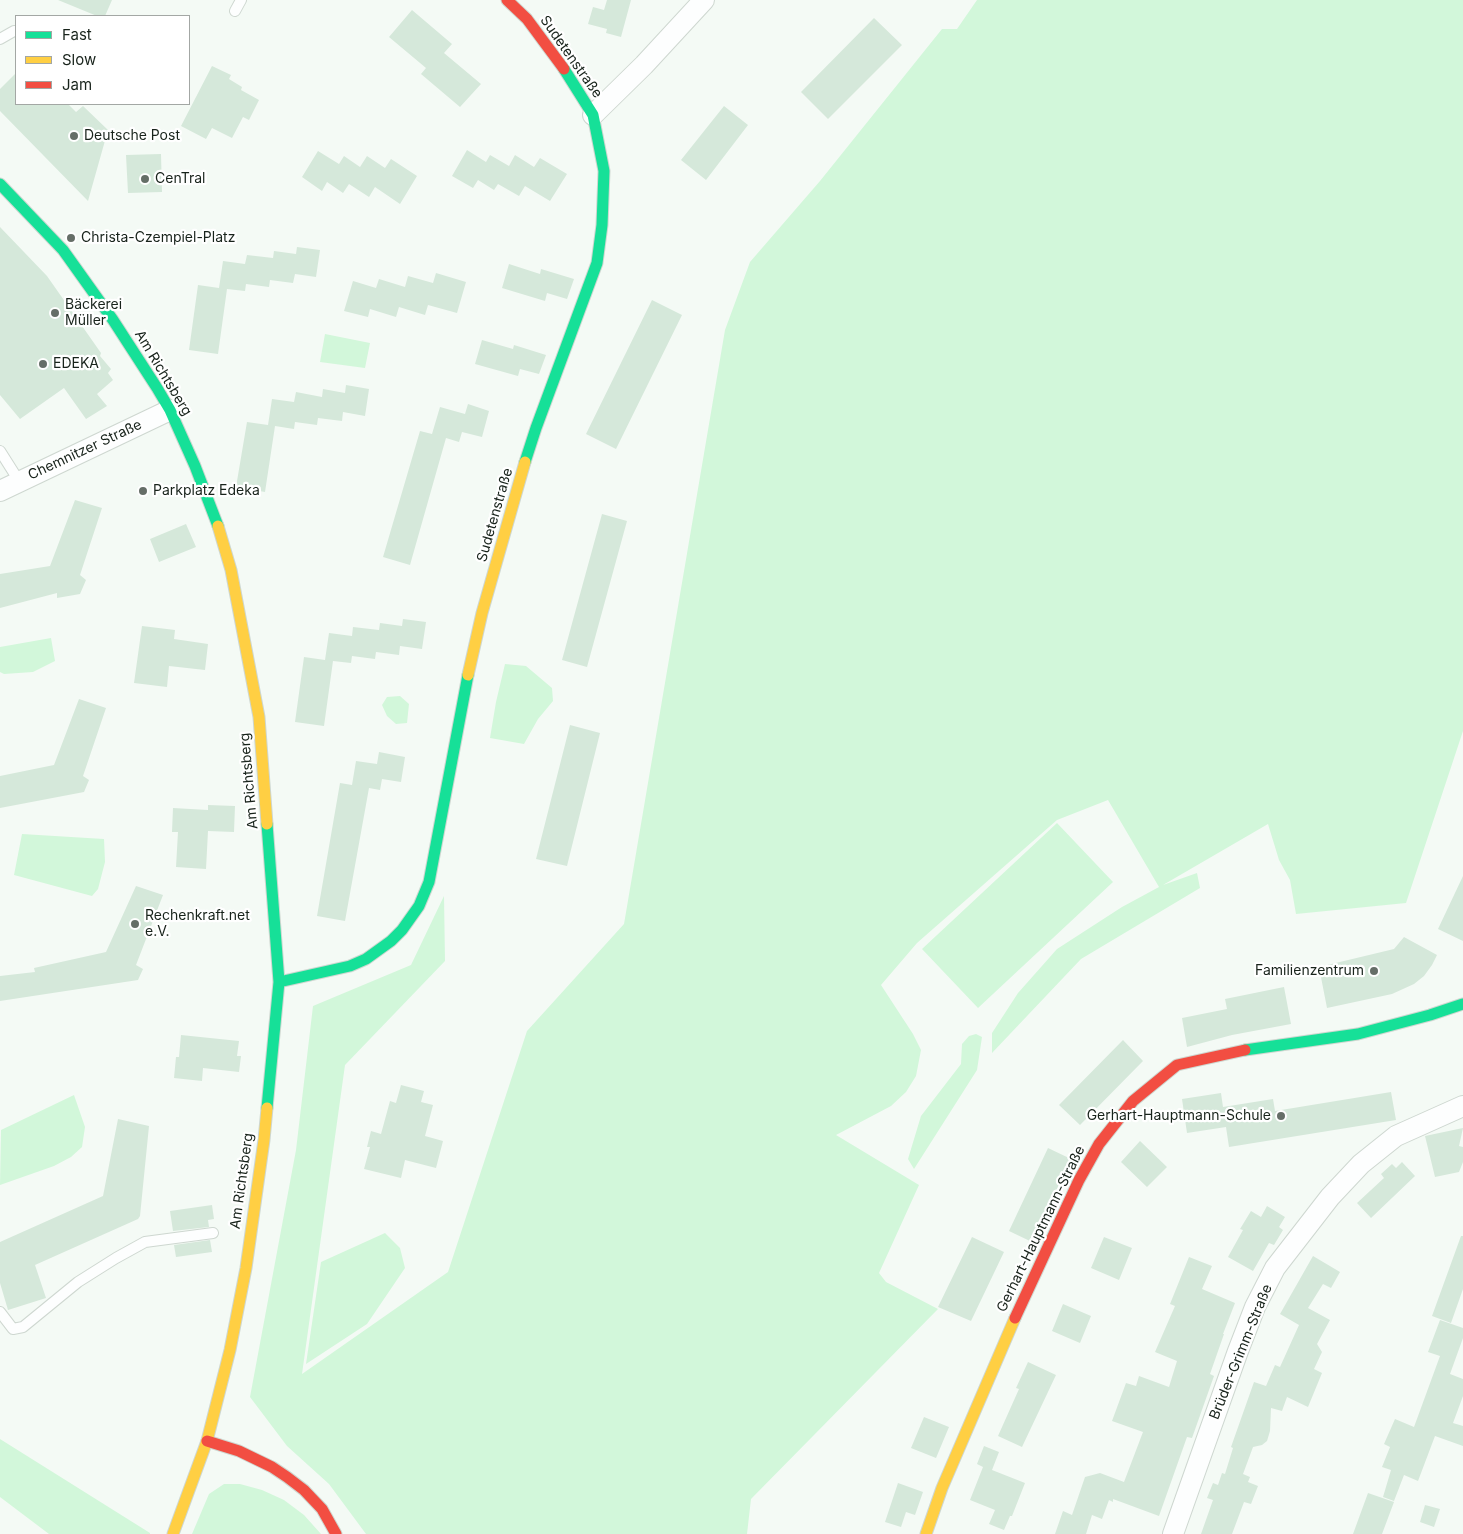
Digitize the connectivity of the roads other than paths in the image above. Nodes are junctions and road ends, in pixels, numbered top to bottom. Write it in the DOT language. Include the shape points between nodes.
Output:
graph roads {
  1 [pos="241,0"];
  2 [pos="507,0"];
  3 [pos="704,0"];
  4 [pos="235,11"];
  5 [pos="15,31"];
  6 [pos="0,39"];
  7 [pos="593,115"];
  8 [pos="0,184"];
  9 [pos="170,410"];
  10 [pos="0,451"];
  11 [pos="19,481"];
  12 [pos="0,490"];
  13 [pos="279,982"];
  14 [pos="1463,1004"];
  15 [pos="1463,1106"];
  16 [pos="213,1233"];
  17 [pos="0,1312"];
  18 [pos="206,1442"];
  19 [pos="173,1534"];
  20 [pos="336,1534"];
  21 [pos="926,1534"];
  22 [pos="1173,1534"];
  1 -- 4 [label="lane"];
  2 -- 7 [label="street, Sudetenstraße" via="527,19"];
  3 -- 7 [label="street"];
  5 -- 6 [label="lane"];
  7 -- 13 [label="street, Sudetenstraße" via="604,171 597,263 518,484 485,604 429,882 411,920 382,948 350,966"];
  8 -- 9 [label="street, Am Richtsberg" via="63,250 113,320"];
  9 -- 11 [label="street, Chemnitzer Straße"];
  9 -- 13 [label="street, Am Richtsberg" via="220,530 231,570 259,717"];
  10 -- 11 [label="lane"];
  11 -- 12 [label="street, Chemnitzer Straße"];
  13 -- 18 [label="street, Am Richtsberg" via="264,1140 246,1268 230,1350"];
  14 -- 21 [label="street, Gerhart-Hauptmann-Straße" via="1358,1034 1236,1051 1178,1065 1133,1101 1099,1144 1079,1180 1005,1340 942,1488"];
  15 -- 22 [label="street, Brüder-Grimm-Straße" via="1396,1136 1361,1164 1330,1197 1275,1268 1255,1307"];
  16 -- 17 [label="lane" via="145,1242 78,1282 24,1327 13,1329"];
  18 -- 19 [label="street, Am Richtsberg"];
  18 -- 20 [label="street" via="239,1451 272,1467 304,1490 322,1509"];
}
